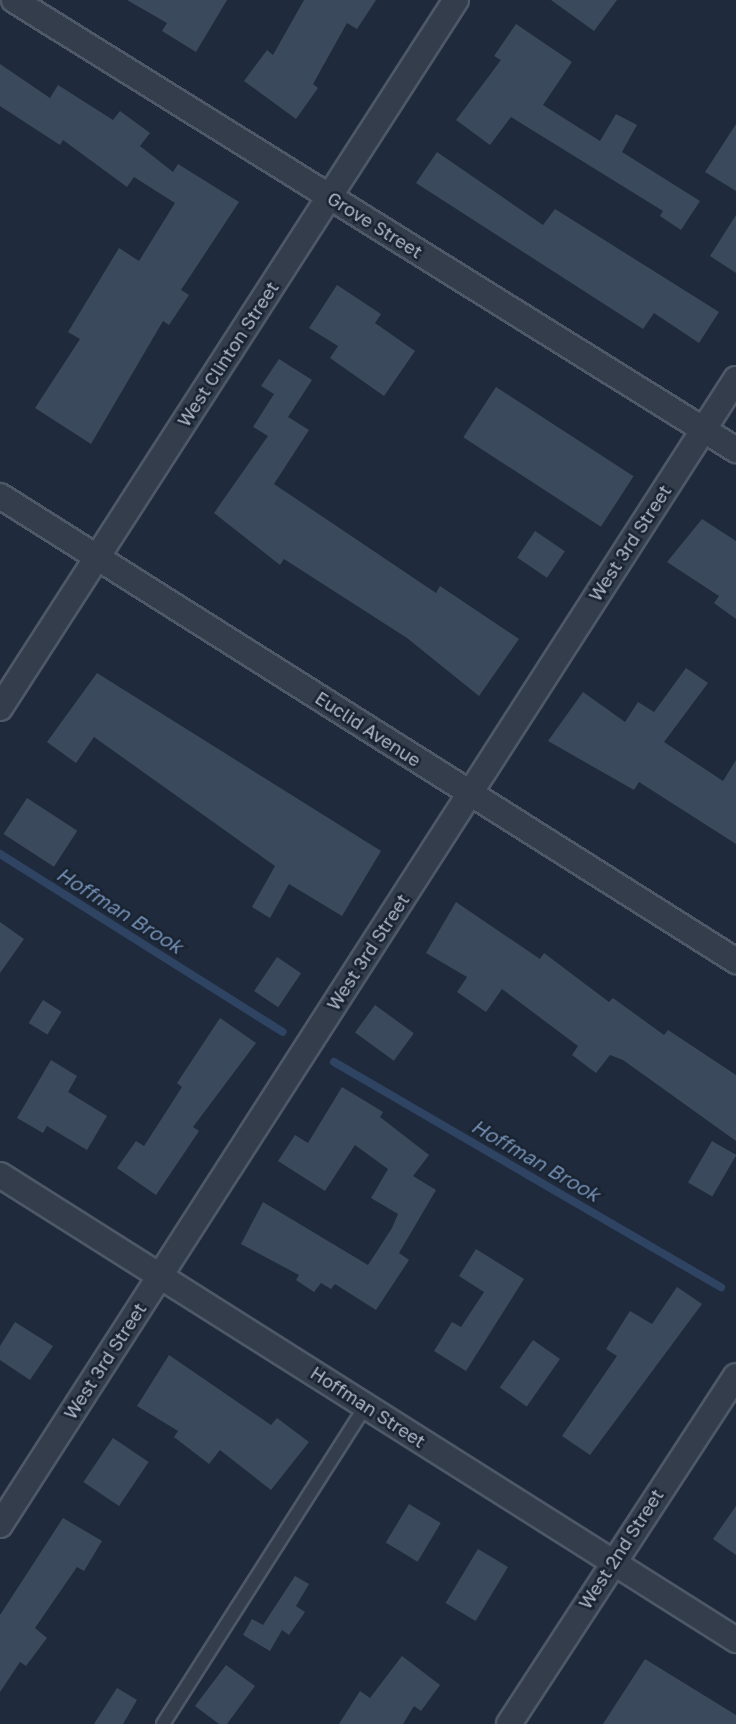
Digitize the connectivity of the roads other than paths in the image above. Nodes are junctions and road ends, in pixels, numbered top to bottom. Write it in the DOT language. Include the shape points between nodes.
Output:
graph roads {
  1 [pos="14,0"];
  2 [pos="456,0"];
  3 [pos="329,197"];
  4 [pos="736,379"];
  5 [pos="703,430"];
  6 [pos="736,450"];
  7 [pos="0,496"];
  8 [pos="97,557"];
  9 [pos="0,708"];
  10 [pos="469,794"];
  11 [pos="736,961"];
  12 [pos="0,1175"];
  13 [pos="160,1276"];
  14 [pos="736,1376"];
  15 [pos="366,1405"];
  16 [pos="0,1525"];
  17 [pos="610,1563"];
  18 [pos="736,1640"];
  19 [pos="163,1724"];
  20 [pos="509,1724"];
  1 -- 3 [label="street, Grove Street"];
  2 -- 3 [label="street, West Clinton Street"];
  3 -- 5 [label="street, Grove Street"];
  3 -- 8 [label="street, West Clinton Street"];
  4 -- 5 [label="street, West 3rd Street"];
  5 -- 6 [label="street, Grove Street"];
  5 -- 10 [label="street, West 3rd Street"];
  7 -- 8 [label="street, Euclid Avenue"];
  8 -- 9 [label="street, West Clinton Street"];
  8 -- 10 [label="street, Euclid Avenue"];
  10 -- 11 [label="street, Euclid Avenue"];
  10 -- 13 [label="street, West 3rd Street"];
  12 -- 13 [label="street, Hoffman Street"];
  13 -- 15 [label="street, Hoffman Street"];
  13 -- 16 [label="street, West 3rd Street"];
  14 -- 17 [label="street, West 2nd Street"];
  15 -- 17 [label="street, Hoffman Street"];
  15 -- 19 [label="lane"];
  17 -- 18 [label="street, Hoffman Street"];
  17 -- 20 [label="street, West 2nd Street"];
}
